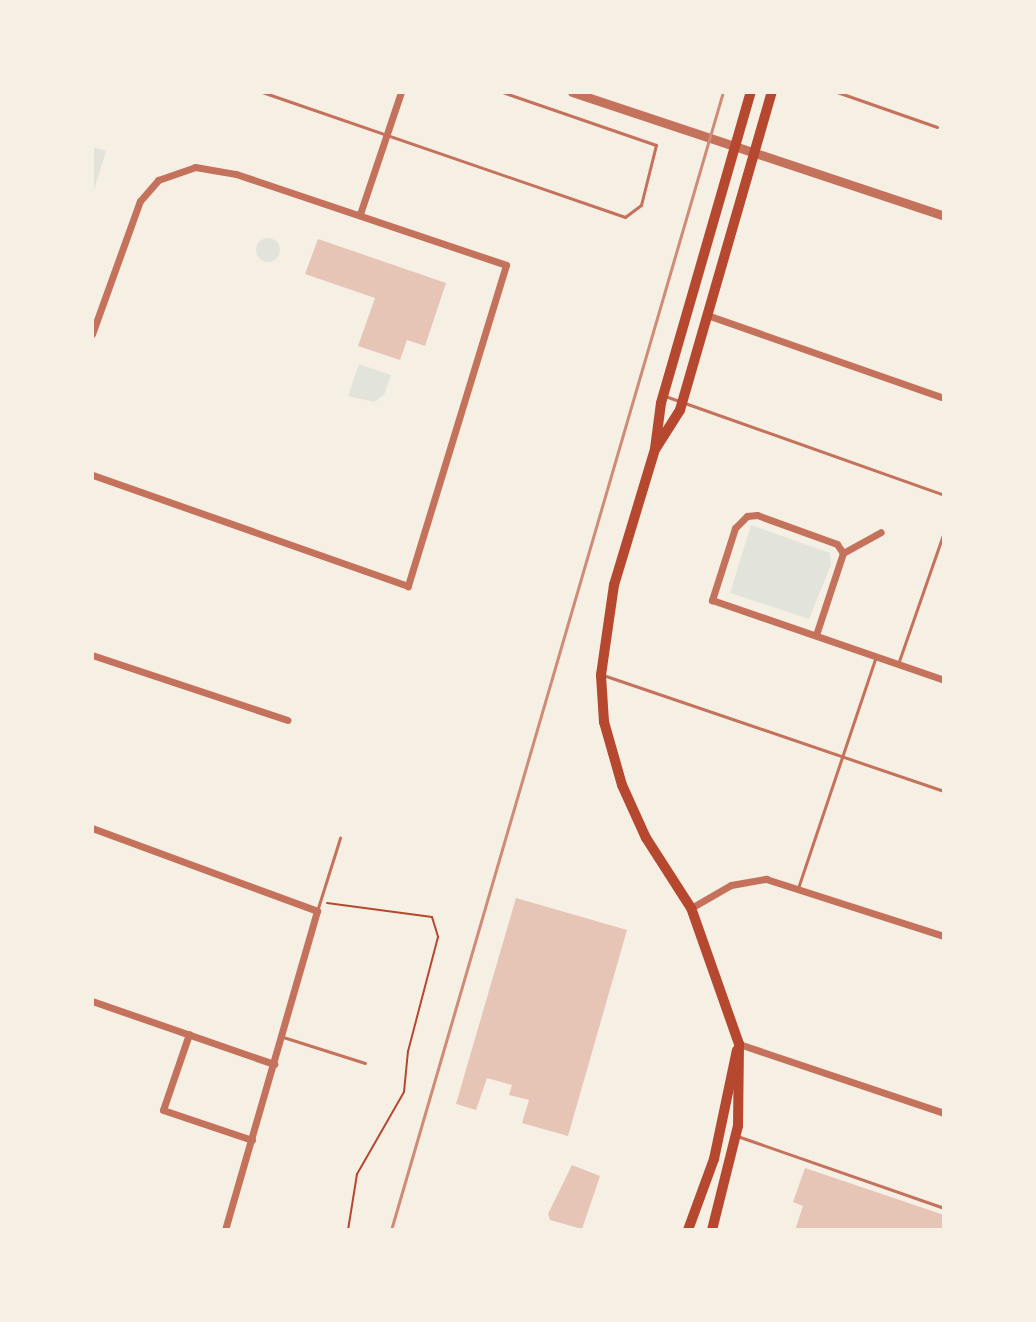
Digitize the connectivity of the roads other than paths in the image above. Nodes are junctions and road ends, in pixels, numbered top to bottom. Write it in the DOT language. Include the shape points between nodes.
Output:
graph roads {
  1 [pos="262,92"];
  2 [pos="401,92"];
  3 [pos="502,92"];
  4 [pos="572,92"];
  5 [pos="751,92"];
  6 [pos="772,92"];
  7 [pos="837,92"];
  8 [pos="590,95"];
  9 [pos="937,127"];
  10 [pos="387,134"];
  11 [pos="736,147"];
  12 [pos="755,153"];
  13 [pos="360,214"];
  14 [pos="944,216"];
  15 [pos="707,315"];
  16 [pos="92,334"];
  17 [pos="663,396"];
  18 [pos="944,398"];
  19 [pos="683,402"];
  20 [pos="655,449"];
  21 [pos="92,475"];
  22 [pos="944,486"];
  23 [pos="943,494"];
  24 [pos="881,532"];
  25 [pos="944,532"];
  26 [pos="843,553"];
  27 [pos="816,635"];
  28 [pos="92,655"];
  29 [pos="876,656"];
  30 [pos="898,664"];
  31 [pos="601,675"];
  32 [pos="944,680"];
  33 [pos="287,720"];
  34 [pos="842,755"];
  35 [pos="944,791"];
  36 [pos="92,828"];
  37 [pos="340,838"];
  38 [pos="798,888"];
  39 [pos="691,908"];
  40 [pos="317,911"];
  41 [pos="944,936"];
  42 [pos="92,1001"];
  43 [pos="189,1034"];
  44 [pos="283,1037"];
  45 [pos="739,1044"];
  46 [pos="365,1063"];
  47 [pos="274,1064"];
  48 [pos="944,1113"];
  49 [pos="720,1130"];
  50 [pos="737,1136"];
  51 [pos="252,1140"];
  52 [pos="944,1208"];
  53 [pos="225,1230"];
  54 [pos="688,1230"];
  55 [pos="712,1230"];
  1 -- 10 [label="lane"];
  2 -- 10 [label="street"];
  3 -- 10 [label="lane" via="656,145 641,205 625,217"];
  4 -- 8 [label="street"];
  5 -- 11 [label="main road"];
  6 -- 12 [label="main road"];
  7 -- 9 [label="lane"];
  8 -- 11 [label="street"];
  10 -- 13 [label="street"];
  11 -- 12 [label="street"];
  11 -- 17 [label="main road"];
  12 -- 14 [label="street"];
  12 -- 15 [label="main road"];
  13 -- 16 [label="street" via="236,174 195,167 158,180 140,201"];
  13 -- 21 [label="street" via="506,265 408,586"];
  15 -- 18 [label="street"];
  15 -- 19 [label="main road"];
  17 -- 19 [label="lane"];
  17 -- 20 [label="main road"];
  19 -- 20 [label="main road"];
  19 -- 23 [label="lane"];
  20 -- 31 [label="main road" via="614,585"];
  22 -- 23 [label="lane"];
  24 -- 26 [label="street"];
  25 -- 30 [label="lane"];
  26 -- 27 [label="street"];
  26 -- 27 [label="street" via="837,544 757,515 735,528 712,600"];
  27 -- 29 [label="street"];
  28 -- 33 [label="street"];
  29 -- 30 [label="street"];
  29 -- 34 [label="lane"];
  30 -- 32 [label="street"];
  31 -- 34 [label="lane"];
  31 -- 39 [label="main road" via="604,722 622,785 646,838"];
  34 -- 35 [label="lane"];
  34 -- 38 [label="lane"];
  36 -- 40 [label="street" via="234,876"];
  37 -- 40 [label="lane"];
  38 -- 39 [label="street" via="755,878"];
  38 -- 41 [label="street"];
  39 -- 45 [label="main road"];
  40 -- 44 [label="street"];
  42 -- 43 [label="street"];
  43 -- 47 [label="street"];
  43 -- 51 [label="street" via="163,1110"];
  44 -- 46 [label="lane"];
  44 -- 47 [label="street"];
  45 -- 48 [label="street"];
  45 -- 49 [label="main road"];
  45 -- 50 [label="main road"];
  47 -- 51 [label="street"];
  49 -- 50 [label="lane"];
  49 -- 54 [label="main road"];
  50 -- 52 [label="lane"];
  50 -- 55 [label="main road"];
  51 -- 53 [label="street"];
}
